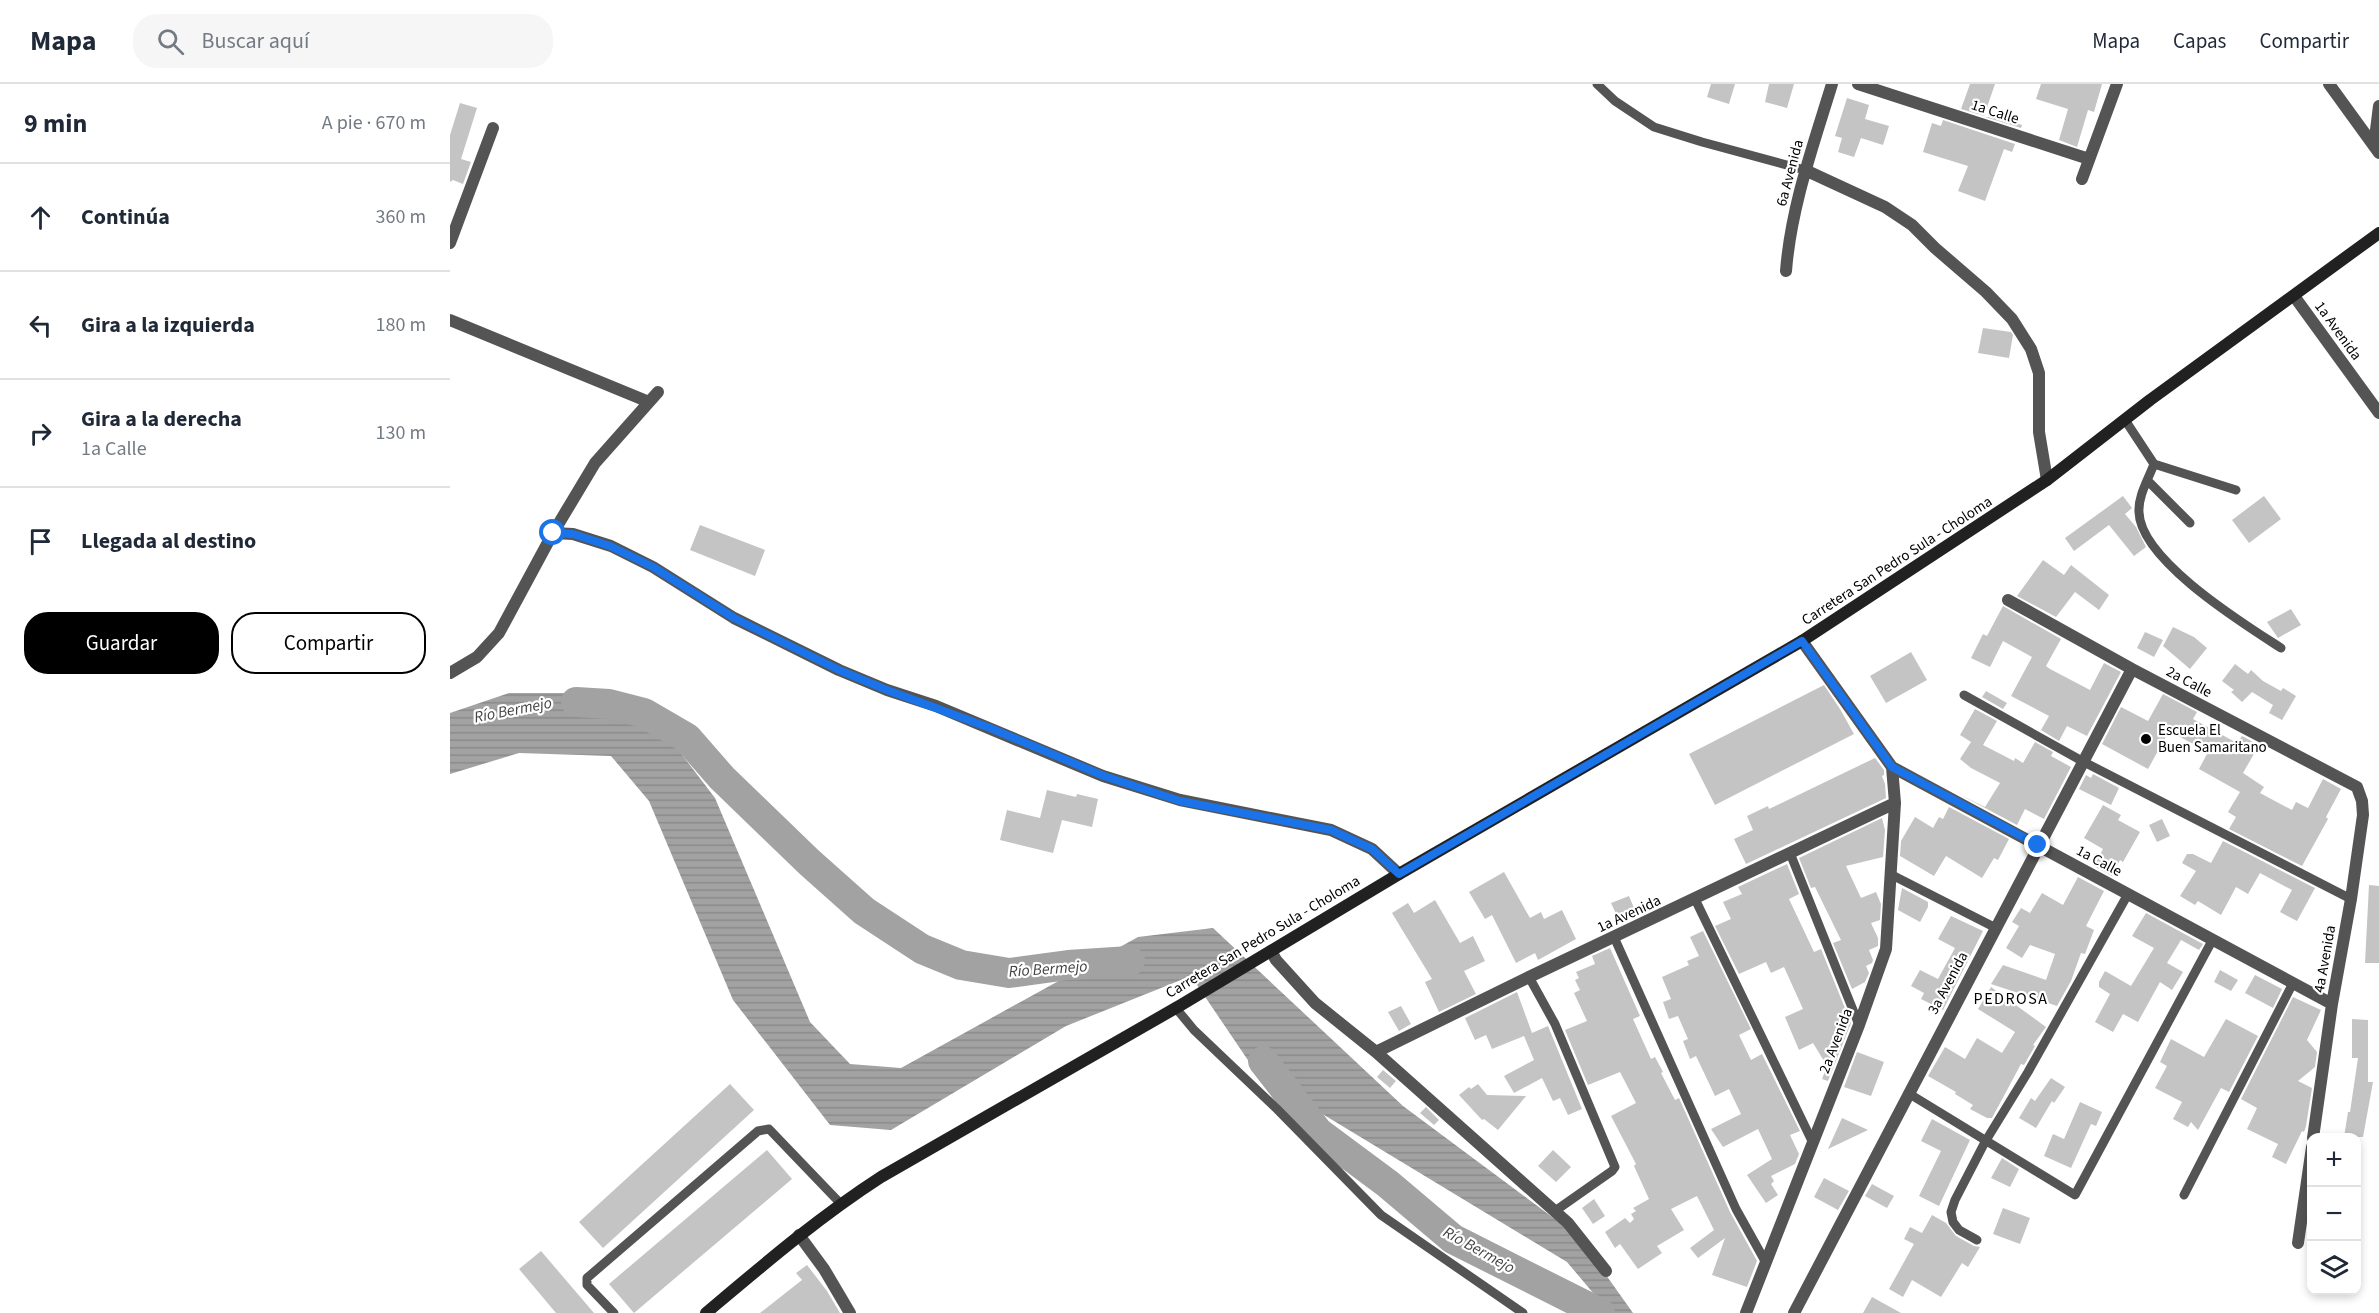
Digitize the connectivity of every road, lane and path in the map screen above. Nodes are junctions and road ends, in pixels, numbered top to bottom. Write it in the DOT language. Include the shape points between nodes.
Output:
graph roads {
  1 [pos="1597,84"];
  2 [pos="1832,84"];
  3 [pos="1858,84"];
  4 [pos="2117,84"];
  5 [pos="2328,84"];
  6 [pos="2379,106"];
  7 [pos="493,128"];
  8 [pos="2377,150"];
  9 [pos="2089,159"];
  10 [pos="1805,170"];
  11 [pos="2082,179"];
  12 [pos="2379,233"];
  13 [pos="450,243"];
  14 [pos="1786,272"];
  15 [pos="2294,296"];
  16 [pos="450,320"];
  17 [pos="658,392"];
  18 [pos="649,402"];
  19 [pos="2379,413"];
  20 [pos="2125,420"];
  21 [pos="2154,464"];
  22 [pos="2047,480"];
  23 [pos="2148,481"];
  24 [pos="2236,490"];
  25 [pos="2190,523"];
  26 [pos="553,533"];
  27 [pos="2008,600"];
  28 [pos="1802,641"];
  29 [pos="2281,648"];
  30 [pos="2132,669"];
  31 [pos="450,673"];
  32 [pos="1964,695"];
  33 [pos="2082,761"];
  34 [pos="1892,767"];
  35 [pos="2358,787"];
  36 [pos="1895,803"];
  37 [pos="2038,845"];
  38 [pos="1790,853"];
  39 [pos="1399,874"];
  40 [pos="1892,875"];
  41 [pos="2128,894"];
  42 [pos="1695,899"];
  43 [pos="2351,899"];
  44 [pos="1994,927"];
  45 [pos="1614,937"];
  46 [pos="2213,939"];
  47 [pos="1266,955"];
  48 [pos="1529,977"];
  49 [pos="2293,982"];
  50 [pos="2332,1004"];
  51 [pos="1178,1006"];
  52 [pos="1859,1025"];
  53 [pos="1376,1052"];
  54 [pos="1908,1093"];
  55 [pos="2314,1133"];
  56 [pos="1985,1142"];
  57 [pos="1813,1143"];
  58 [pos="2307,1181"];
  59 [pos="2184,1195"];
  60 [pos="840,1203"];
  61 [pos="1555,1211"];
  62 [pos="799,1235"];
  63 [pos="1977,1240"];
  64 [pos="2298,1243"];
  65 [pos="1765,1261"];
  66 [pos="1606,1270"];
  67 [pos="614,1313"];
  68 [pos="706,1313"];
  69 [pos="850,1313"];
  70 [pos="1523,1313"];
  71 [pos="1746,1313"];
  72 [pos="1794,1313"];
  1 -- 10 [label="lane" via="1654,127"];
  2 -- 10 [label="street, 6a Avenida"];
  3 -- 9 [label="street, 1a Calle"];
  4 -- 9 [label="street"];
  5 -- 8 [label="street"];
  6 -- 8 [label="street"];
  7 -- 13 [label="street"];
  9 -- 11 [label="street"];
  10 -- 14 [label="street, 6a Avenida" via="1789,236"];
  10 -- 22 [label="street" via="1885,207 1912,225 2012,319 2031,349 2039,373 2039,432"];
  12 -- 15 [label="main road, Carretera San Pedro Sula - Choloma"];
  15 -- 19 [label="street, 1a Avenida"];
  15 -- 20 [label="main road, Carretera San Pedro Sula - Choloma"];
  16 -- 18 [label="street"];
  17 -- 18 [label="street"];
  18 -- 26 [label="street" via="595,463"];
  20 -- 21 [label="lane"];
  20 -- 22 [label="main road, Carretera San Pedro Sula - Choloma"];
  21 -- 23 [label="lane"];
  21 -- 24 [label="lane"];
  22 -- 28 [label="main road, Carretera San Pedro Sula - Choloma"];
  23 -- 25 [label="lane"];
  23 -- 29 [label="lane" via="2138,514 2158,553 2203,595"];
  26 -- 31 [label="street" via="499,633 477,657"];
  26 -- 39 [label="street" via="573,534 610,546 653,567 734,618 878,686 947,710 1114,780 1180,801 1331,830 1372,849"];
  27 -- 30 [label="street, 2a Calle"];
  28 -- 34 [label="street, 1a Calle"];
  28 -- 39 [label="main road, Carretera San Pedro Sula - Choloma"];
  30 -- 33 [label="street, 3a Avenida"];
  30 -- 35 [label="street, 2a Calle"];
  32 -- 33 [label="lane"];
  33 -- 37 [label="street, 3a Avenida"];
  33 -- 43 [label="lane"];
  34 -- 36 [label="street, 2a Avenida"];
  34 -- 37 [label="street, 1a Calle"];
  35 -- 43 [label="street, 4a Avenida" via="2363,815"];
  36 -- 38 [label="street, 1a Avenida"];
  36 -- 40 [label="street, 2a Avenida"];
  37 -- 41 [label="street, 1a Calle"];
  37 -- 44 [label="street, 3a Avenida"];
  38 -- 42 [label="street, 1a Avenida"];
  38 -- 52 [label="lane"];
  39 -- 47 [label="main road, Carretera San Pedro Sula - Choloma"];
  40 -- 44 [label="lane"];
  40 -- 52 [label="street, 2a Avenida" via="1886,949"];
  41 -- 46 [label="street, 1a Calle"];
  41 -- 56 [label="lane"];
  42 -- 45 [label="street, 1a Avenida"];
  42 -- 57 [label="lane"];
  43 -- 50 [label="street, 4a Avenida"];
  44 -- 54 [label="street, 3a Avenida"];
  45 -- 48 [label="street, 1a Avenida"];
  45 -- 65 [label="lane" via="1736,1209"];
  46 -- 49 [label="street, 1a Calle"];
  46 -- 56 [label="lane" via="2075,1195"];
  47 -- 51 [label="main road, Carretera San Pedro Sula - Choloma"];
  47 -- 53 [label="street" via="1276,960 1315,1004"];
  48 -- 53 [label="street, 1a Avenida"];
  48 -- 61 [label="lane" via="1555,1024 1615,1167"];
  49 -- 50 [label="street, 1a Calle"];
  49 -- 59 [label="lane"];
  50 -- 55 [label="street, 4a Avenida"];
  51 -- 60 [label="main road, Carretera San Pedro Sula - Choloma"];
  51 -- 70 [label="lane" via="1194,1030 1381,1215"];
  52 -- 57 [label="street, 2a Avenida"];
  53 -- 61 [label="street"];
  54 -- 56 [label="lane"];
  54 -- 72 [label="street, 3a Avenida"];
  56 -- 63 [label="lane" via="1951,1212 1959,1230"];
  57 -- 65 [label="street, 2a Avenida"];
  58 -- 64 [label="street"];
  60 -- 62 [label="main road, Carretera San Pedro Sula - Choloma"];
  60 -- 67 [label="lane" via="769,1129 758,1131 587,1278 587,1285"];
  61 -- 66 [label="street"];
  62 -- 68 [label="main road, Carretera San Pedro Sula - Choloma"];
  62 -- 69 [label="street"];
  65 -- 71 [label="street, 2a Avenida"];
}
